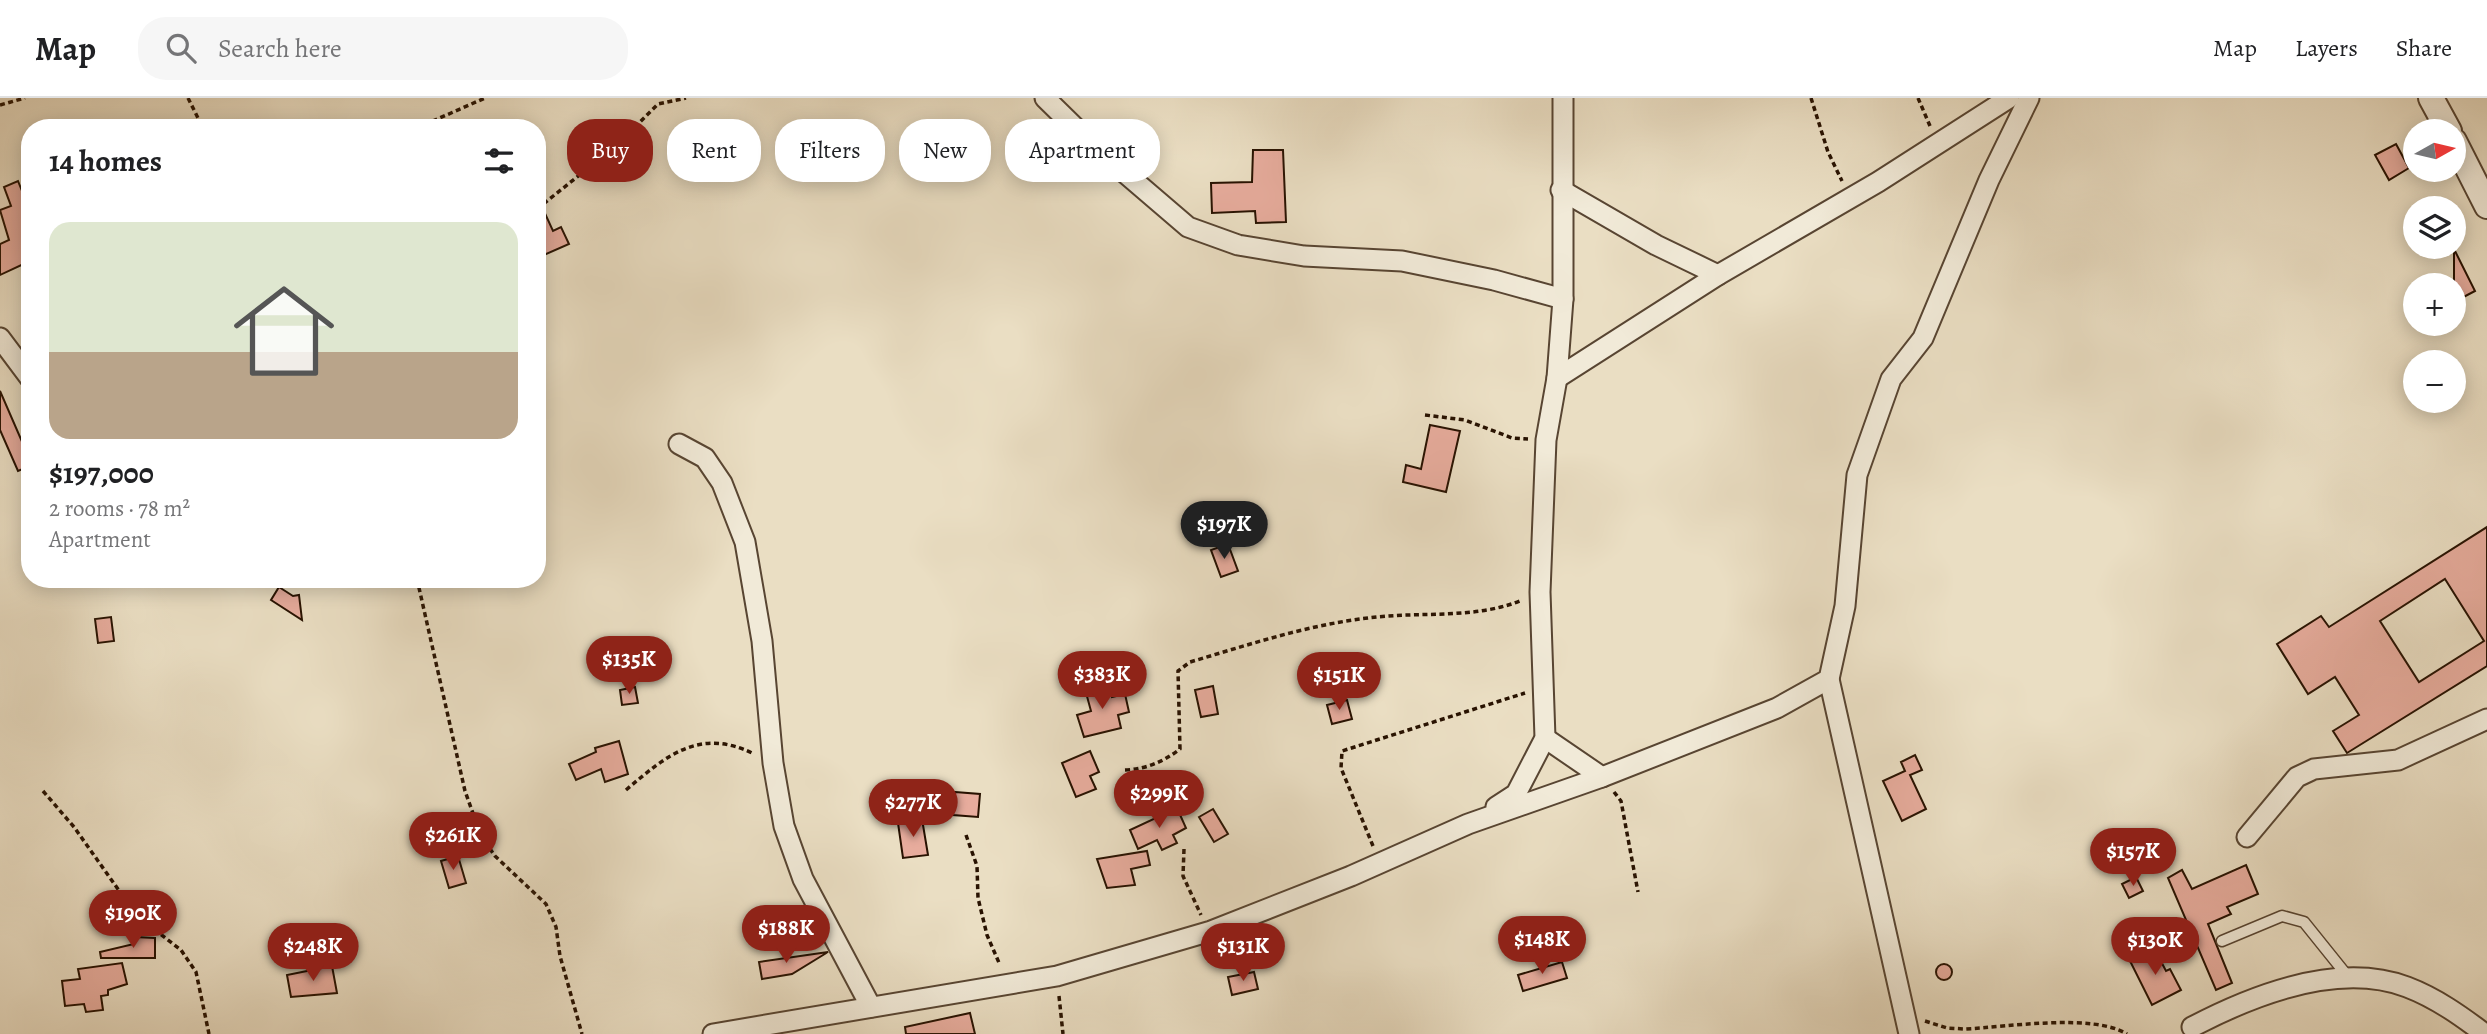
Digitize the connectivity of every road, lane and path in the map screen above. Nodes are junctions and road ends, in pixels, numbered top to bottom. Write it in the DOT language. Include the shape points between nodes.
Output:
graph roads {
  1 [pos="25,98"];
  2 [pos="188,98"];
  3 [pos="485,98"];
  4 [pos="686,98"];
  5 [pos="1045,98"];
  6 [pos="1563,98"];
  7 [pos="1811,98"];
  8 [pos="1918,98"];
  9 [pos="2010,98"];
  10 [pos="2029,98"];
  11 [pos="2431,98"];
  12 [pos="0,105"];
  13 [pos="199,119"];
  14 [pos="437,119"];
  15 [pos="2442,119"];
  16 [pos="1937,145"];
  17 [pos="2466,165"];
  18 [pos="1560,190"];
  19 [pos="1850,198"];
  20 [pos="546,202"];
  21 [pos="2487,206"];
  22 [pos="1718,275"];
  23 [pos="1563,299"];
  24 [pos="0,338"];
  25 [pos="21,366"];
  26 [pos="1557,378"];
  27 [pos="1425,415"];
  28 [pos="1546,440"];
  29 [pos="679,444"];
  30 [pos="419,588"];
  31 [pos="1540,592"];
  32 [pos="1829,679"];
  33 [pos="1543,688"];
  34 [pos="2487,719"];
  35 [pos="1545,738"];
  36 [pos="773,763"];
  37 [pos="1125,770"];
  38 [pos="1602,777"];
  39 [pos="626,790"];
  40 [pos="43,791"];
  41 [pos="1468,824"];
  42 [pos="966,835"];
  43 [pos="2247,837"];
  44 [pos="1184,849"];
  45 [pos="1379,861"];
  46 [pos="1638,892"];
  47 [pos="1212,931"];
  48 [pos="2222,941"];
  49 [pos="1057,976"];
  50 [pos="2349,978"];
  51 [pos="1008,983"];
  52 [pos="1903,1006"];
  53 [pos="871,1007"];
  54 [pos="2192,1027"];
  55 [pos="209,1034"];
  56 [pos="582,1034"];
  57 [pos="713,1034"];
  58 [pos="1063,1034"];
  59 [pos="1909,1034"];
  60 [pos="2127,1034"];
  61 [pos="2485,1034"];
  1 -- 12 [label="path"];
  2 -- 13 [label="path"];
  3 -- 14 [label="path"];
  4 -- 20 [label="path" via="658,104 617,145"];
  5 -- 23 [label="street" via="1188,228 1238,244 1304,256 1402,261"];
  6 -- 18 [label="street"];
  7 -- 19 [label="path" via="1828,152"];
  8 -- 16 [label="path"];
  9 -- 16 [label="street"];
  10 -- 32 [label="street" via="1923,338 1891,379 1857,475 1845,606"];
  11 -- 15 [label="street"];
  16 -- 19 [label="street"];
  17 -- 21 [label="street"];
  18 -- 22 [label="street"];
  18 -- 23 [label="street"];
  19 -- 22 [label="street"];
  22 -- 26 [label="street"];
  23 -- 26 [label="street"];
  24 -- 25 [label="street"];
  26 -- 28 [label="street"];
  27 -- 28 [label="path" via="1465,419 1512,438"];
  28 -- 31 [label="street"];
  29 -- 36 [label="street" via="705,458 722,483 745,542 762,641"];
  30 -- 56 [label="path" via="464,791 481,836 495,856 546,904"];
  31 -- 33 [label="street"];
  31 -- 37 [label="path" via="1498,610 1368,618 1305,629 1190,662 1178,671 1180,749 1142,769"];
  32 -- 38 [label="street" via="1777,708"];
  32 -- 52 [label="street"];
  33 -- 35 [label="street"];
  33 -- 45 [label="path" via="1342,751 1341,768"];
  34 -- 43 [label="street" via="2398,760 2314,769 2297,777"];
  35 -- 38 [label="street"];
  35 -- 41 [label="street" via="1516,794"];
  36 -- 39 [label="path" via="732,743 706,742 657,763"];
  36 -- 53 [label="street" via="784,826 803,879"];
  38 -- 41 [label="street"];
  38 -- 46 [label="path" via="1621,801"];
  40 -- 55 [label="path" via="137,916 181,950 196,972"];
  41 -- 45 [label="street"];
  42 -- 51 [label="path" via="977,866 978,898 988,935"];
  44 -- 47 [label="path" via="1183,876 1193,903"];
  45 -- 47 [label="street"];
  47 -- 49 [label="street"];
  48 -- 50 [label="lane" via="2282,916 2305,922"];
  49 -- 51 [label="street"];
  49 -- 58 [label="path"];
  50 -- 54 [label="street" via="2241,1002"];
  50 -- 61 [label="street" via="2405,986 2431,997"];
  51 -- 53 [label="street"];
  52 -- 59 [label="street"];
  52 -- 60 [label="path" via="1923,1020 1947,1028 2092,1023"];
  53 -- 57 [label="street"];
}
